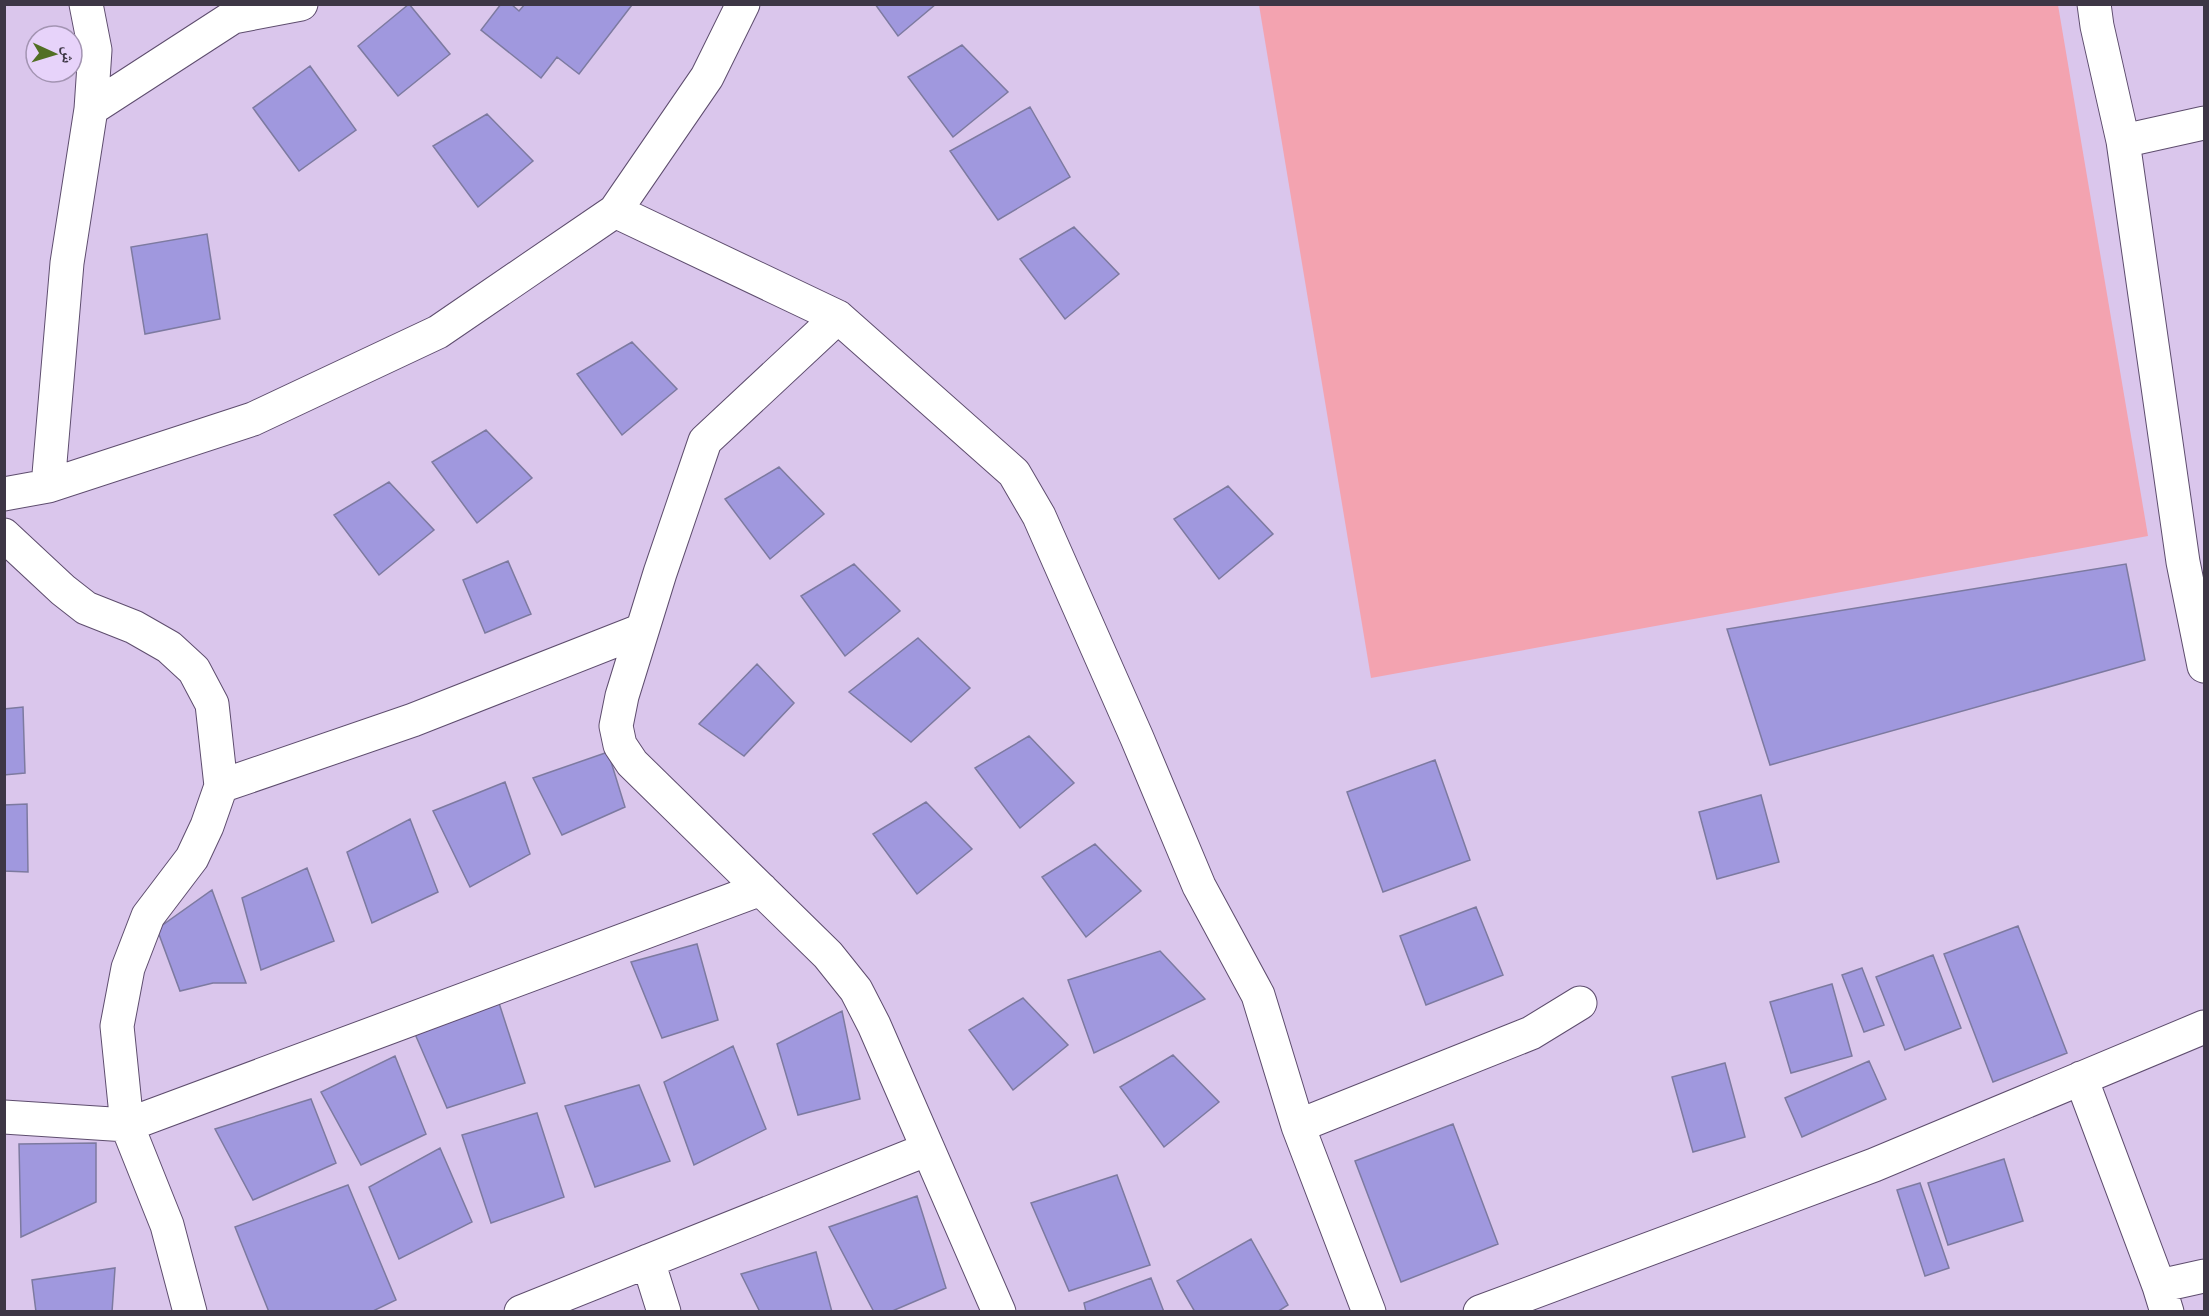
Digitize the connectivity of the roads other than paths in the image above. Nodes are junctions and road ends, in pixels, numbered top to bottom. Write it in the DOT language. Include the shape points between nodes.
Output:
graph roads {
  1 [pos="86,4"];
  2 [pos="301,4"];
  3 [pos="743,4"];
  4 [pos="2094,4"];
  5 [pos="91,109"];
  6 [pos="2205,123"];
  7 [pos="2123,141"];
  8 [pos="615,211"];
  9 [pos="838,317"];
  10 [pos="48,486"];
  11 [pos="4,494"];
  12 [pos="4,535"];
  13 [pos="642,630"];
  14 [pos="2205,666"];
  15 [pos="221,786"];
  16 [pos="761,889"];
  17 [pos="1580,1003"];
  18 [pos="2205,1027"];
  19 [pos="2081,1078"];
  20 [pos="4,1117"];
  21 [pos="127,1125"];
  22 [pos="1298,1126"];
  23 [pos="928,1149"];
  24 [pos="648,1261"];
  25 [pos="2205,1276"];
  26 [pos="2163,1299"];
  27 [pos="190,1311"];
  28 [pos="521,1311"];
  29 [pos="664,1311"];
  30 [pos="999,1311"];
  31 [pos="1370,1311"];
  32 [pos="1480,1311"];
  1 -- 5 [label="street" via="95,50"];
  2 -- 5 [label="street" via="233,17"];
  3 -- 8 [label="street" via="707,77"];
  4 -- 7 [label="street"];
  5 -- 10 [label="street" via="67,263"];
  6 -- 7 [label="street"];
  7 -- 14 [label="street" via="2183,562"];
  8 -- 9 [label="street"];
  8 -- 10 [label="street" via="438,332 253,419"];
  9 -- 13 [label="street" via="705,441"];
  9 -- 22 [label="street" via="1014,473 1039,516 1198,886 1258,995"];
  10 -- 11 [label="street"];
  12 -- 15 [label="street" via="86,608 134,627 169,647 194,670 212,704"];
  13 -- 15 [label="street" via="413,720"];
  13 -- 16 [label="street" via="616,726 620,745 632,763"];
  15 -- 21 [label="street" via="192,858 148,916 128,968 117,1026"];
  16 -- 21 [label="street"];
  16 -- 23 [label="street" via="828,955 856,990"];
  17 -- 22 [label="street" via="1531,1033"];
  18 -- 19 [label="street"];
  19 -- 26 [label="street"];
  19 -- 32 [label="street" via="1874,1165"];
  20 -- 21 [label="street"];
  21 -- 27 [label="street" via="167,1225"];
  22 -- 31 [label="street"];
  23 -- 24 [label="street"];
  23 -- 30 [label="street"];
  24 -- 28 [label="street"];
  24 -- 29 [label="street"];
  25 -- 26 [label="street"];
}
